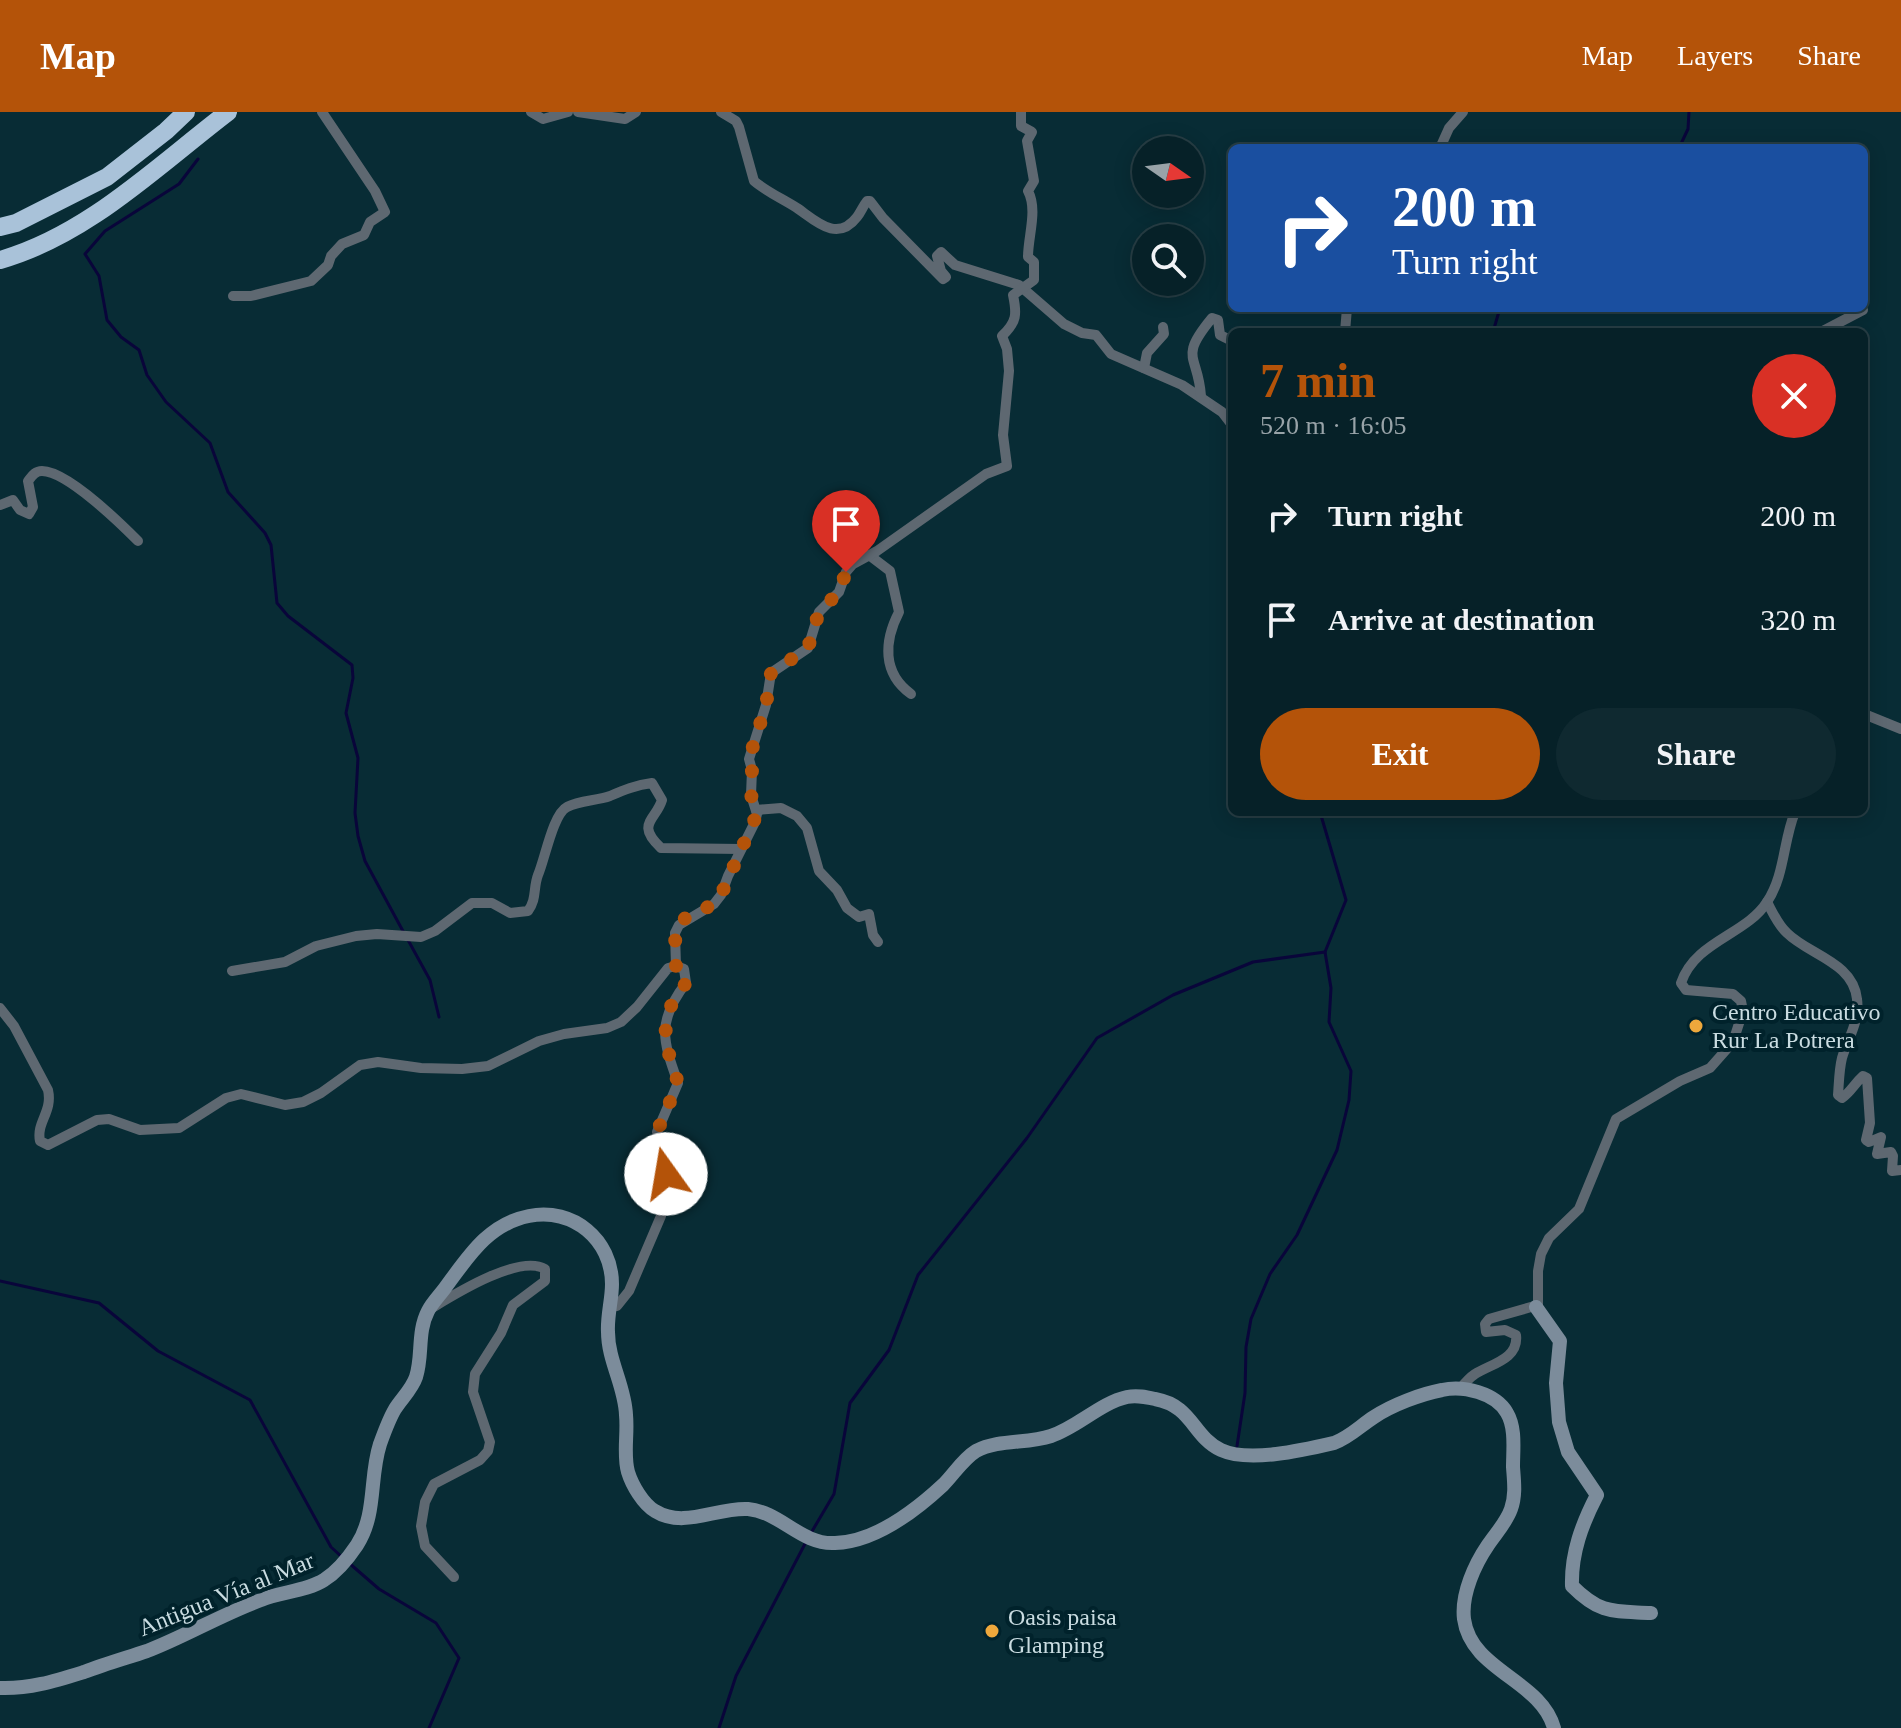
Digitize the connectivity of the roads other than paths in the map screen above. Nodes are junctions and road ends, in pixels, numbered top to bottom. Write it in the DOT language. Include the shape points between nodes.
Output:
graph roads {
  1 [pos="186,112"];
  2 [pos="228,112"];
  3 [pos="322,112"];
  4 [pos="531,112"];
  5 [pos="568,112"];
  6 [pos="578,112"];
  7 [pos="636,112"];
  8 [pos="721,112"];
  9 [pos="1021,112"];
  10 [pos="1463,112"];
  11 [pos="1442,144"];
  12 [pos="0,227"];
  13 [pos="0,260"];
  14 [pos="1024,289"];
  15 [pos="233,296"];
  16 [pos="1859,312"];
  17 [pos="1163,327"];
  18 [pos="1829,328"];
  19 [pos="1228,339"];
  20 [pos="1144,368"];
  21 [pos="1201,396"];
  22 [pos="1228,420"];
  23 [pos="0,505"];
  24 [pos="138,541"];
  25 [pos="869,555"];
  26 [pos="911,694"];
  27 [pos="1868,716"];
  28 [pos="1901,729"];
  29 [pos="756,810"];
  30 [pos="1793,816"];
  31 [pos="741,849"];
  32 [pos="1767,902"];
  33 [pos="878,942"];
  34 [pos="676,966"];
  35 [pos="232,971"];
  36 [pos="0,1008"];
  37 [pos="1901,1170"];
  38 [pos="608,1307"];
  39 [pos="1536,1307"];
  40 [pos="428,1311"];
  41 [pos="1460,1389"];
  42 [pos="454,1577"];
  43 [pos="1651,1613"];
  44 [pos="0,1688"];
  45 [pos="1554,1728"];
  1 -- 12 [label="highway" via="107,177"];
  2 -- 13 [label="highway" via="115,200 57,237"];
  3 -- 15 [label="street" via="385,212 370,222 364,235 342,244 311,281"];
  4 -- 5 [label="street" via="543,119"];
  6 -- 7 [label="street" via="625,119"];
  8 -- 14 [label="street" via="739,127 754,181 813,222 843,228 868,200 943,279 937,256 941,252 955,265"];
  9 -- 14 [label="street" via="1021,126 1032,132 1027,141 1034,181 1028,191 1034,202 1028,257 1034,262 1034,280"];
  10 -- 11 [label="street"];
  14 -- 20 [label="street" via="1064,324 1096,335 1111,354"];
  14 -- 25 [label="street" via="1013,295 1015,319 1002,336 1009,371 1003,435 1007,466 986,474"];
  16 -- 18 [label="street"];
  17 -- 20 [label="street"];
  19 -- 21 [label="street" via="1212,318 1192,345"];
  20 -- 21 [label="street"];
  21 -- 22 [label="street"];
  23 -- 24 [label="street" via="13,500 29,514 33,507 28,481 41,470 90,497"];
  25 -- 26 [label="street" via="890,571 899,612 887,651 890,671"];
  25 -- 29 [label="street" via="853,564 839,592 819,612 808,648 771,673 749,759"];
  27 -- 28 [label="street"];
  29 -- 31 [label="street"];
  29 -- 33 [label="street" via="781,808 797,816 807,828 819,871 847,908 859,917 869,914"];
  30 -- 32 [label="street" via="1782,870"];
  31 -- 34 [label="street" via="714,904 679,925"];
  31 -- 35 [label="street" via="661,848 649,824 662,800 652,783 639,785 560,812 528,911 510,913 492,903 472,903 421,937 356,936 316,946 285,962"];
  32 -- 37 [label="street" via="1784,931 1844,972 1854,988 1857,1014 1842,1060 1838,1095 1842,1098 1863,1076 1867,1078 1866,1140 1881,1137 1877,1154 1891,1152 1890,1169"];
  32 -- 39 [label="street" via="1690,964 1681,983 1686,990 1733,994 1741,1001 1733,1042 1710,1068 1616,1119 1579,1209 1549,1238 1541,1254"];
  34 -- 36 [label="street" via="668,968 621,1022 539,1041 488,1066 360,1065 303,1102 285,1105 241,1094 179,1128 140,1130 97,1120 48,1145 38,1133 49,1111 48,1090"];
  34 -- 38 [label="street" via="684,969 686,983 672,1002 664,1038 678,1083 657,1132 666,1166 664,1205 629,1291 617,1306"];
  38 -- 40 [label="main road, Antigua Vía al Mar" via="613,1288 603,1247 592,1233 552,1213 504,1224 483,1239"];
  38 -- 41 [label="main road, Antigua Vía al Mar" via="610,1351 627,1412 627,1471 651,1510 685,1519 731,1509 758,1511 807,1538 831,1544 867,1535 907,1514 982,1448 1046,1438 1130,1396 1176,1404 1217,1448 1251,1455 1334,1443 1394,1407 1443,1389"];
  39 -- 41 [label="street" via="1487,1321 1486,1332 1513,1332 1517,1342 1503,1361 1473,1375"];
  39 -- 43 [label="main road" via="1560,1341 1556,1383 1568,1452 1597,1495 1582,1525 1571,1567 1572,1586 1587,1601 1618,1613"];
  40 -- 42 [label="street" via="486,1276 535,1265 545,1269 545,1281 513,1305 475,1374 473,1392 490,1442 488,1451 434,1484 425,1502 425,1546"];
  40 -- 44 [label="main road, Antigua Vía al Mar" via="416,1377 380,1445 367,1529 323,1582 264,1598 150,1650 42,1686"];
  41 -- 45 [label="main road" via="1487,1396 1508,1414 1515,1483 1511,1508 1469,1586 1464,1620 1487,1658 1543,1704"];
}
